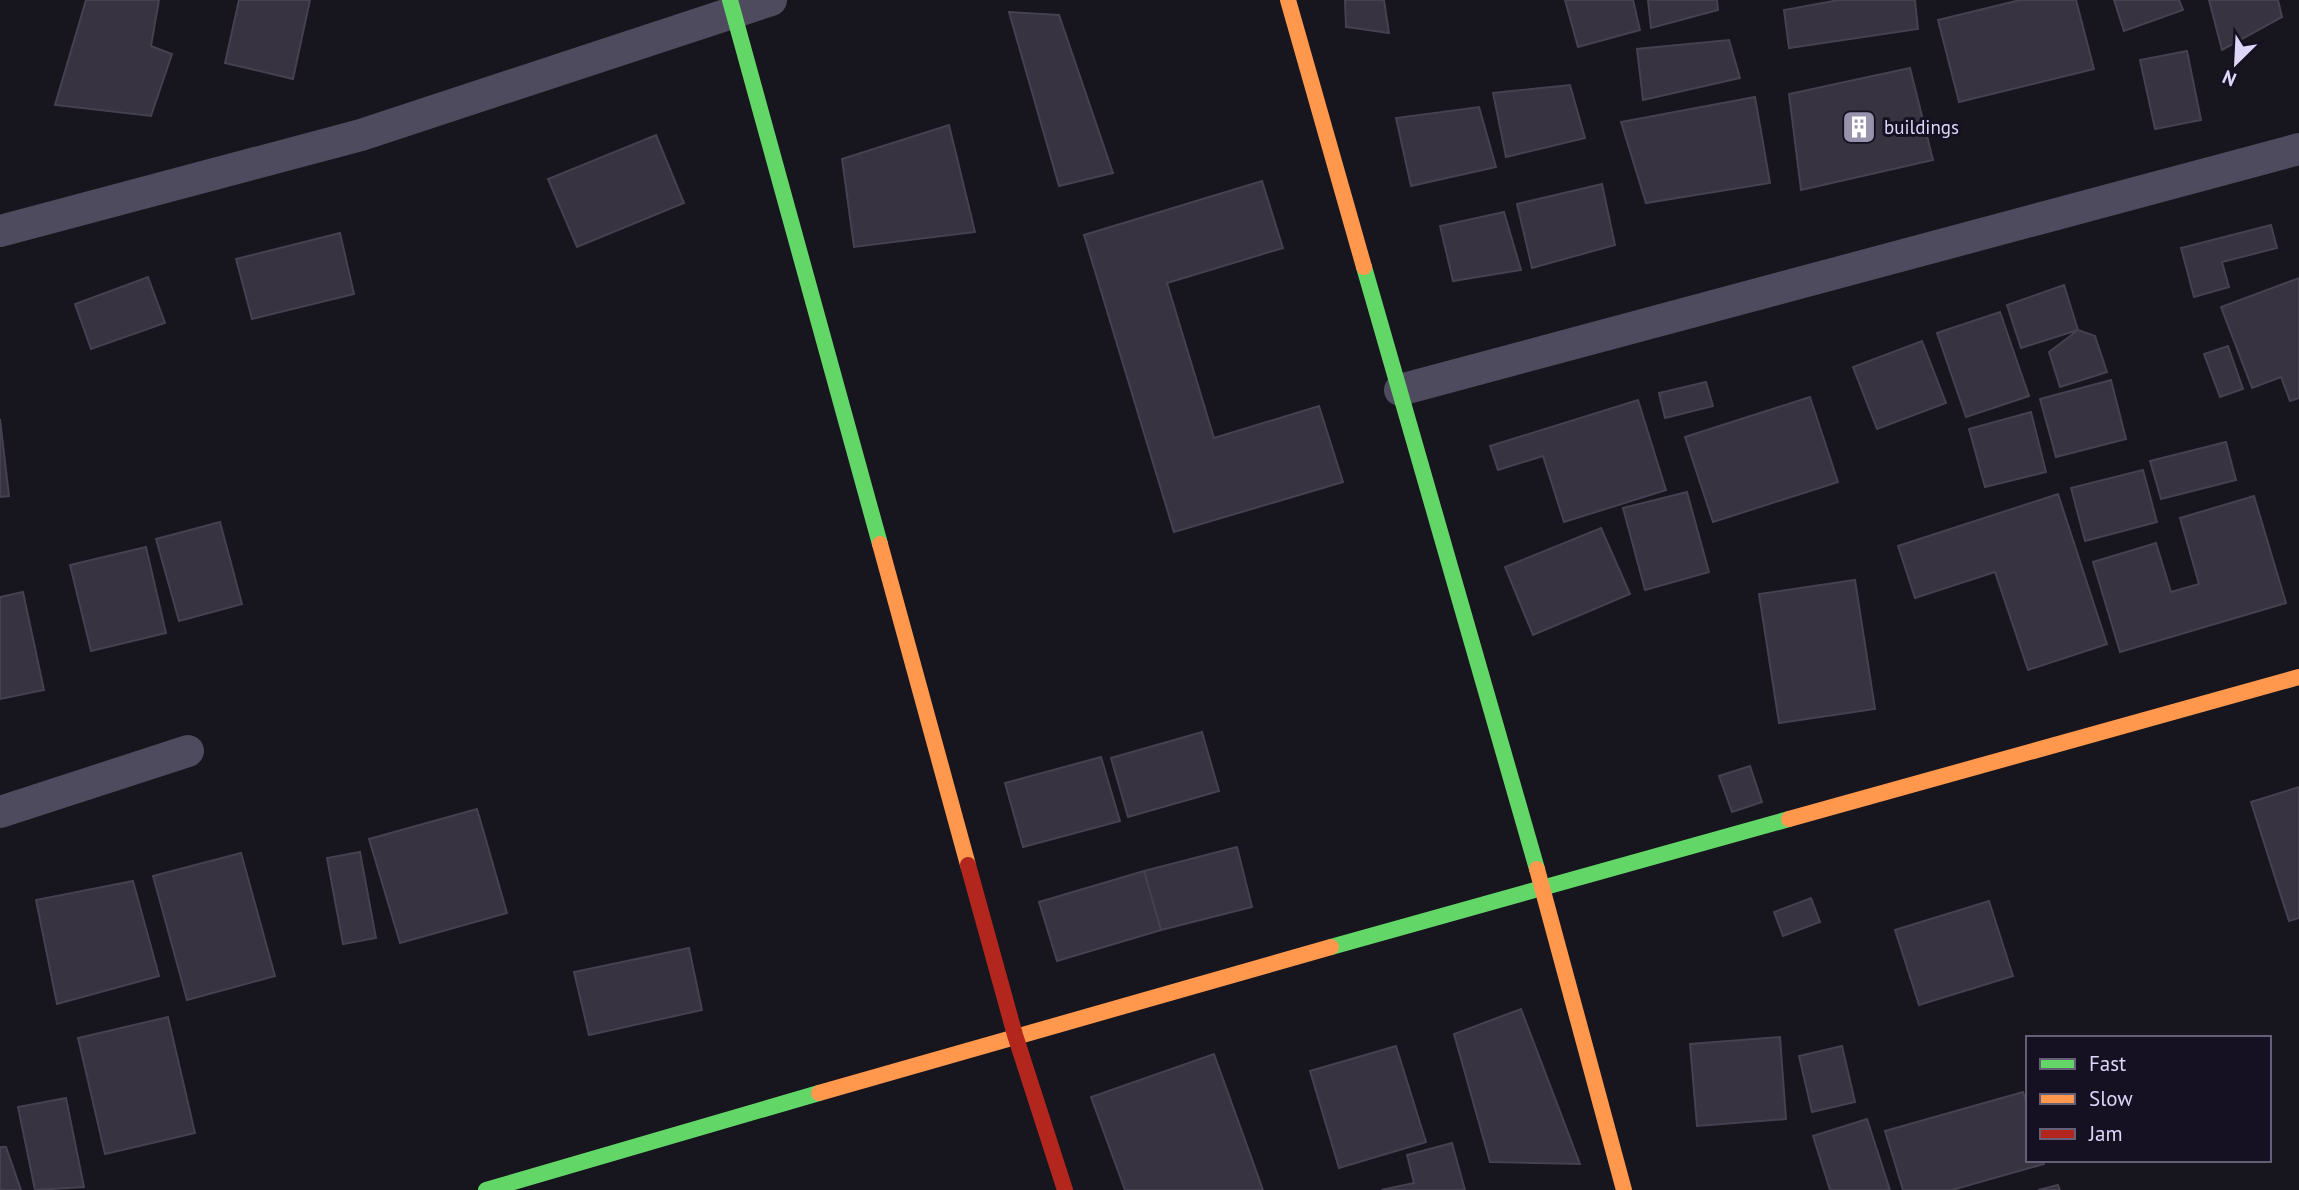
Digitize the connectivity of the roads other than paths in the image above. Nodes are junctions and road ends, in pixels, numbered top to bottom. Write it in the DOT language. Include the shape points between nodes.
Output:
graph roads {
  1 [pos="771,0"];
  2 [pos="1288,0"];
  3 [pos="731,6"];
  4 [pos="2299,149"];
  5 [pos="0,231"];
  6 [pos="1400,390"];
  7 [pos="2299,677"];
  8 [pos="188,751"];
  9 [pos="0,812"];
  10 [pos="1542,888"];
  11 [pos="1015,1035"];
  12 [pos="503,1188"];
  13 [pos="1065,1190"];
  14 [pos="1624,1190"];
  1 -- 3 [label="street"];
  2 -- 6 [label="street"];
  3 -- 5 [label="street" via="361,135"];
  3 -- 11 [label="street"];
  4 -- 6 [label="street"];
  6 -- 10 [label="street"];
  7 -- 10 [label="street"];
  8 -- 9 [label="street"];
  10 -- 11 [label="street"];
  10 -- 14 [label="street"];
  11 -- 12 [label="street"];
  11 -- 13 [label="street"];
}
